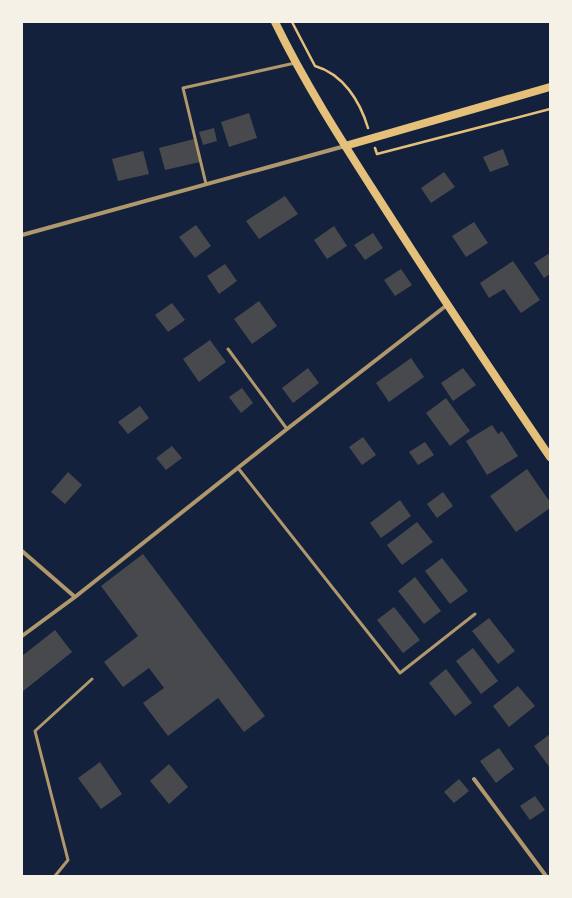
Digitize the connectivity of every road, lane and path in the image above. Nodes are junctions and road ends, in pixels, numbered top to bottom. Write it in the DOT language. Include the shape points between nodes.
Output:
graph roads {
  1 [pos="275,22"];
  2 [pos="292,22"];
  3 [pos="295,63"];
  4 [pos="550,87"];
  5 [pos="550,109"];
  6 [pos="371,137"];
  7 [pos="344,146"];
  8 [pos="206,184"];
  9 [pos="22,235"];
  10 [pos="447,305"];
  11 [pos="228,349"];
  12 [pos="287,429"];
  13 [pos="550,457"];
  14 [pos="238,468"];
  15 [pos="22,551"];
  16 [pos="75,597"];
  17 [pos="474,614"];
  18 [pos="22,636"];
  19 [pos="92,679"];
  20 [pos="474,779"];
  21 [pos="55,876"];
  22 [pos="546,876"];
  1 -- 3 [label="main road"];
  2 -- 6 [label="path" via="315,66 327,70 341,80 363,112"];
  3 -- 7 [label="main road"];
  3 -- 8 [label="lane" via="182,88"];
  4 -- 6 [label="main road"];
  5 -- 6 [label="path" via="377,154"];
  6 -- 7 [label="main road"];
  7 -- 8 [label="street"];
  7 -- 10 [label="main road"];
  8 -- 9 [label="street"];
  10 -- 12 [label="street"];
  10 -- 13 [label="main road"];
  11 -- 12 [label="lane"];
  12 -- 14 [label="street"];
  14 -- 16 [label="street"];
  14 -- 17 [label="lane" via="400,673"];
  15 -- 16 [label="street"];
  16 -- 18 [label="street"];
  19 -- 21 [label="lane" via="35,731 68,860"];
  20 -- 22 [label="street"];
}
